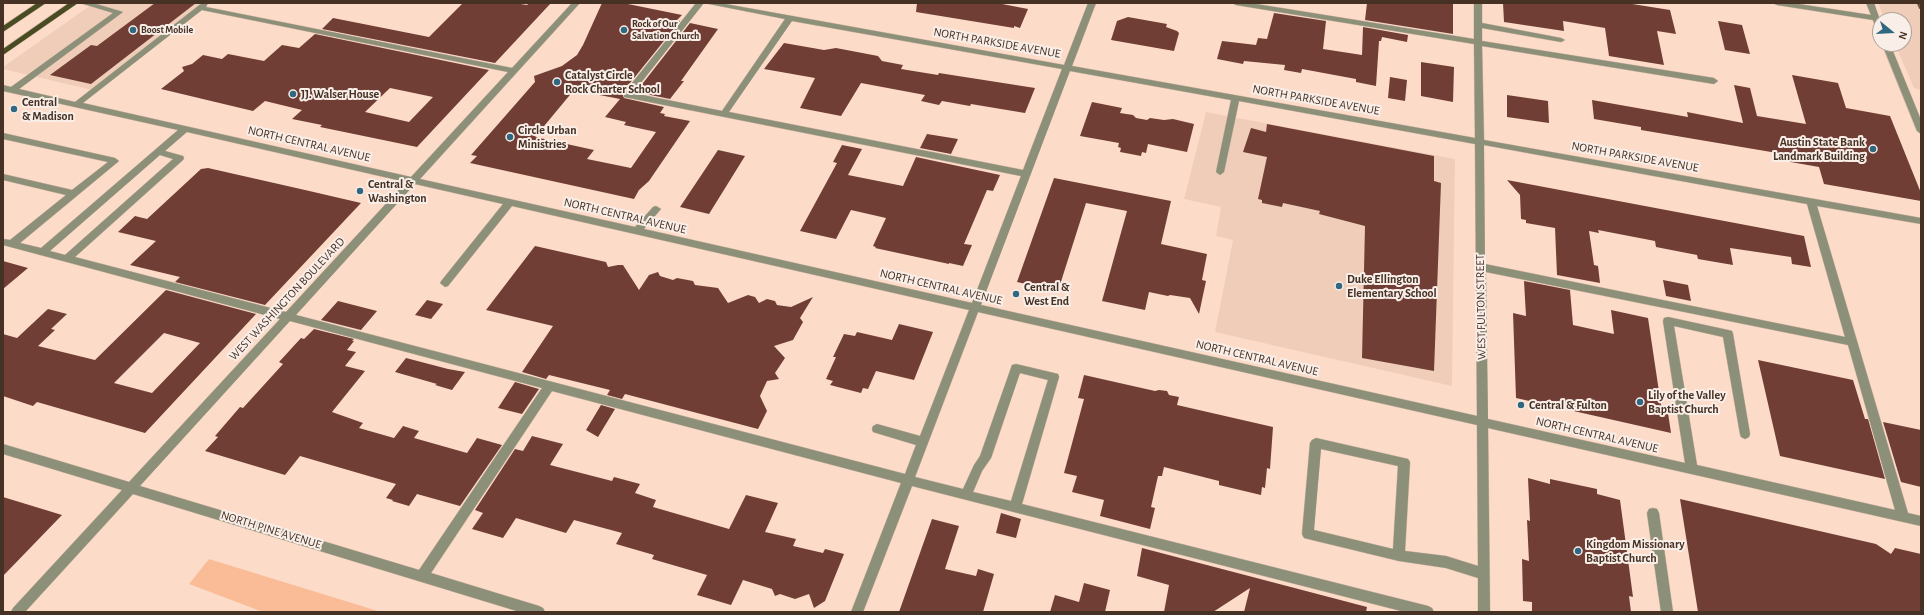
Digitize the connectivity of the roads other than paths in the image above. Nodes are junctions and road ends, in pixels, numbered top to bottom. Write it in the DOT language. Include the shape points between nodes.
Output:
graph roads {
  1 [pos="42,3"];
  2 [pos="74,3"];
  3 [pos="84,3"];
  4 [pos="576,3"];
  5 [pos="700,3"];
  6 [pos="707,3"];
  7 [pos="1092,3"];
  8 [pos="1236,3"];
  9 [pos="1478,3"];
  10 [pos="1777,3"];
  11 [pos="204,5"];
  12 [pos="1872,17"];
  13 [pos="790,18"];
  14 [pos="1478,25"];
  15 [pos="3,30"];
  16 [pos="1561,40"];
  17 [pos="1478,43"];
  18 [pos="1889,52"];
  19 [pos="3,53"];
  20 [pos="1067,68"];
  21 [pos="514,71"];
  22 [pos="1714,81"];
  23 [pos="7,89"];
  24 [pos="1236,98"];
  25 [pos="1910,102"];
  26 [pos="1921,104"];
  27 [pos="76,105"];
  28 [pos="724,114"];
  29 [pos="185,129"];
  30 [pos="1921,131"];
  31 [pos="3,136"];
  32 [pos="1480,142"];
  33 [pos="158,152"];
  34 [pos="1220,172"];
  35 [pos="1026,174"];
  36 [pos="3,177"];
  37 [pos="413,181"];
  38 [pos="74,194"];
  39 [pos="1810,201"];
  40 [pos="509,203"];
  41 [pos="656,209"];
  42 [pos="1921,221"];
  43 [pos="636,232"];
  44 [pos="7,243"];
  45 [pos="43,252"];
  46 [pos="67,259"];
  47 [pos="1481,266"];
  48 [pos="446,283"];
  49 [pos="975,308"];
  50 [pos="289,316"];
  51 [pos="1852,342"];
  52 [pos="550,385"];
  53 [pos="1482,423"];
  54 [pos="877,429"];
  55 [pos="1745,434"];
  56 [pos="923,442"];
  57 [pos="3,449"];
  58 [pos="1692,470"];
  59 [pos="908,480"];
  60 [pos="131,488"];
  61 [pos="966,495"];
  62 [pos="1015,507"];
  63 [pos="1653,513"];
  64 [pos="1903,518"];
  65 [pos="1921,522"];
  66 [pos="1399,556"];
  67 [pos="1484,574"];
  68 [pos="422,576"];
  69 [pos="17,612"];
  70 [pos="539,612"];
  71 [pos="857,612"];
  72 [pos="1427,612"];
  73 [pos="1484,612"];
  74 [pos="1667,612"];
  1 -- 15 [label="main road"];
  2 -- 19 [label="main road"];
  3 -- 23 [label="street" via="119,12"];
  4 -- 21 [label="street, WEST WASHINGTON BOULEVARD"];
  5 -- 28 [label="street" via="627,95"];
  6 -- 13 [label="street, NORTH PARKSIDE AVENUE"];
  7 -- 20 [label="street"];
  8 -- 17 [label="street"];
  9 -- 14 [label="street, WEST FULTON STREET"];
  10 -- 12 [label="street"];
  11 -- 21 [label="street"];
  11 -- 27 [label="street"];
  13 -- 20 [label="street, NORTH PARKSIDE AVENUE"];
  13 -- 28 [label="street"];
  14 -- 16 [label="street"];
  14 -- 17 [label="street, WEST FULTON STREET"];
  17 -- 22 [label="street"];
  17 -- 32 [label="street, WEST FULTON STREET"];
  18 -- 25 [label="street"];
  20 -- 24 [label="street, NORTH PARKSIDE AVENUE"];
  20 -- 35 [label="street"];
  21 -- 37 [label="street, WEST WASHINGTON BOULEVARD"];
  23 -- 27 [label="street, NORTH CENTRAL AVENUE"];
  24 -- 32 [label="street, NORTH PARKSIDE AVENUE"];
  24 -- 34 [label="street"];
  25 -- 26 [label="street"];
  25 -- 30 [label="street"];
  27 -- 29 [label="street, NORTH CENTRAL AVENUE"];
  28 -- 35 [label="street"];
  29 -- 33 [label="street"];
  29 -- 37 [label="street, NORTH CENTRAL AVENUE"];
  31 -- 38 [label="street" via="115,162"];
  32 -- 39 [label="street, NORTH PARKSIDE AVENUE"];
  32 -- 47 [label="street, WEST FULTON STREET"];
  33 -- 45 [label="street"];
  33 -- 46 [label="street" via="180,158"];
  35 -- 49 [label="street"];
  36 -- 38 [label="street"];
  37 -- 40 [label="street, NORTH CENTRAL AVENUE"];
  37 -- 50 [label="street, WEST WASHINGTON BOULEVARD"];
  38 -- 44 [label="street"];
  39 -- 42 [label="street, NORTH PARKSIDE AVENUE"];
  39 -- 51 [label="street"];
  40 -- 43 [label="street, NORTH CENTRAL AVENUE"];
  40 -- 48 [label="street"];
  41 -- 43 [label="street"];
  43 -- 49 [label="street, NORTH CENTRAL AVENUE"];
  44 -- 45 [label="street"];
  45 -- 46 [label="street"];
  46 -- 50 [label="street"];
  47 -- 51 [label="street"];
  47 -- 53 [label="street, WEST FULTON STREET"];
  49 -- 53 [label="street, NORTH CENTRAL AVENUE"];
  49 -- 56 [label="street"];
  50 -- 52 [label="street"];
  50 -- 60 [label="street, WEST WASHINGTON BOULEVARD"];
  51 -- 64 [label="street"];
  52 -- 59 [label="street"];
  52 -- 68 [label="street"];
  53 -- 58 [label="street, NORTH CENTRAL AVENUE"];
  53 -- 67 [label="street, WEST FULTON STREET"];
  54 -- 56 [label="street"];
  55 -- 58 [label="street" via="1728,334 1668,321"];
  56 -- 59 [label="street"];
  57 -- 60 [label="street, NORTH PINE AVENUE"];
  58 -- 64 [label="street, NORTH CENTRAL AVENUE"];
  59 -- 61 [label="street"];
  59 -- 71 [label="street"];
  60 -- 68 [label="street, NORTH PINE AVENUE"];
  60 -- 69 [label="street, WEST WASHINGTON BOULEVARD"];
  61 -- 62 [label="street"];
  61 -- 62 [label="street" via="985,458 1016,368 1054,377"];
  62 -- 72 [label="street"];
  63 -- 74 [label="street"];
  64 -- 65 [label="street, NORTH CENTRAL AVENUE"];
  66 -- 66 [label="street" via="1308,534 1316,443 1404,462"];
  66 -- 67 [label="street" via="1446,562"];
  67 -- 73 [label="street, WEST FULTON STREET"];
  68 -- 70 [label="street, NORTH PINE AVENUE"];
}
